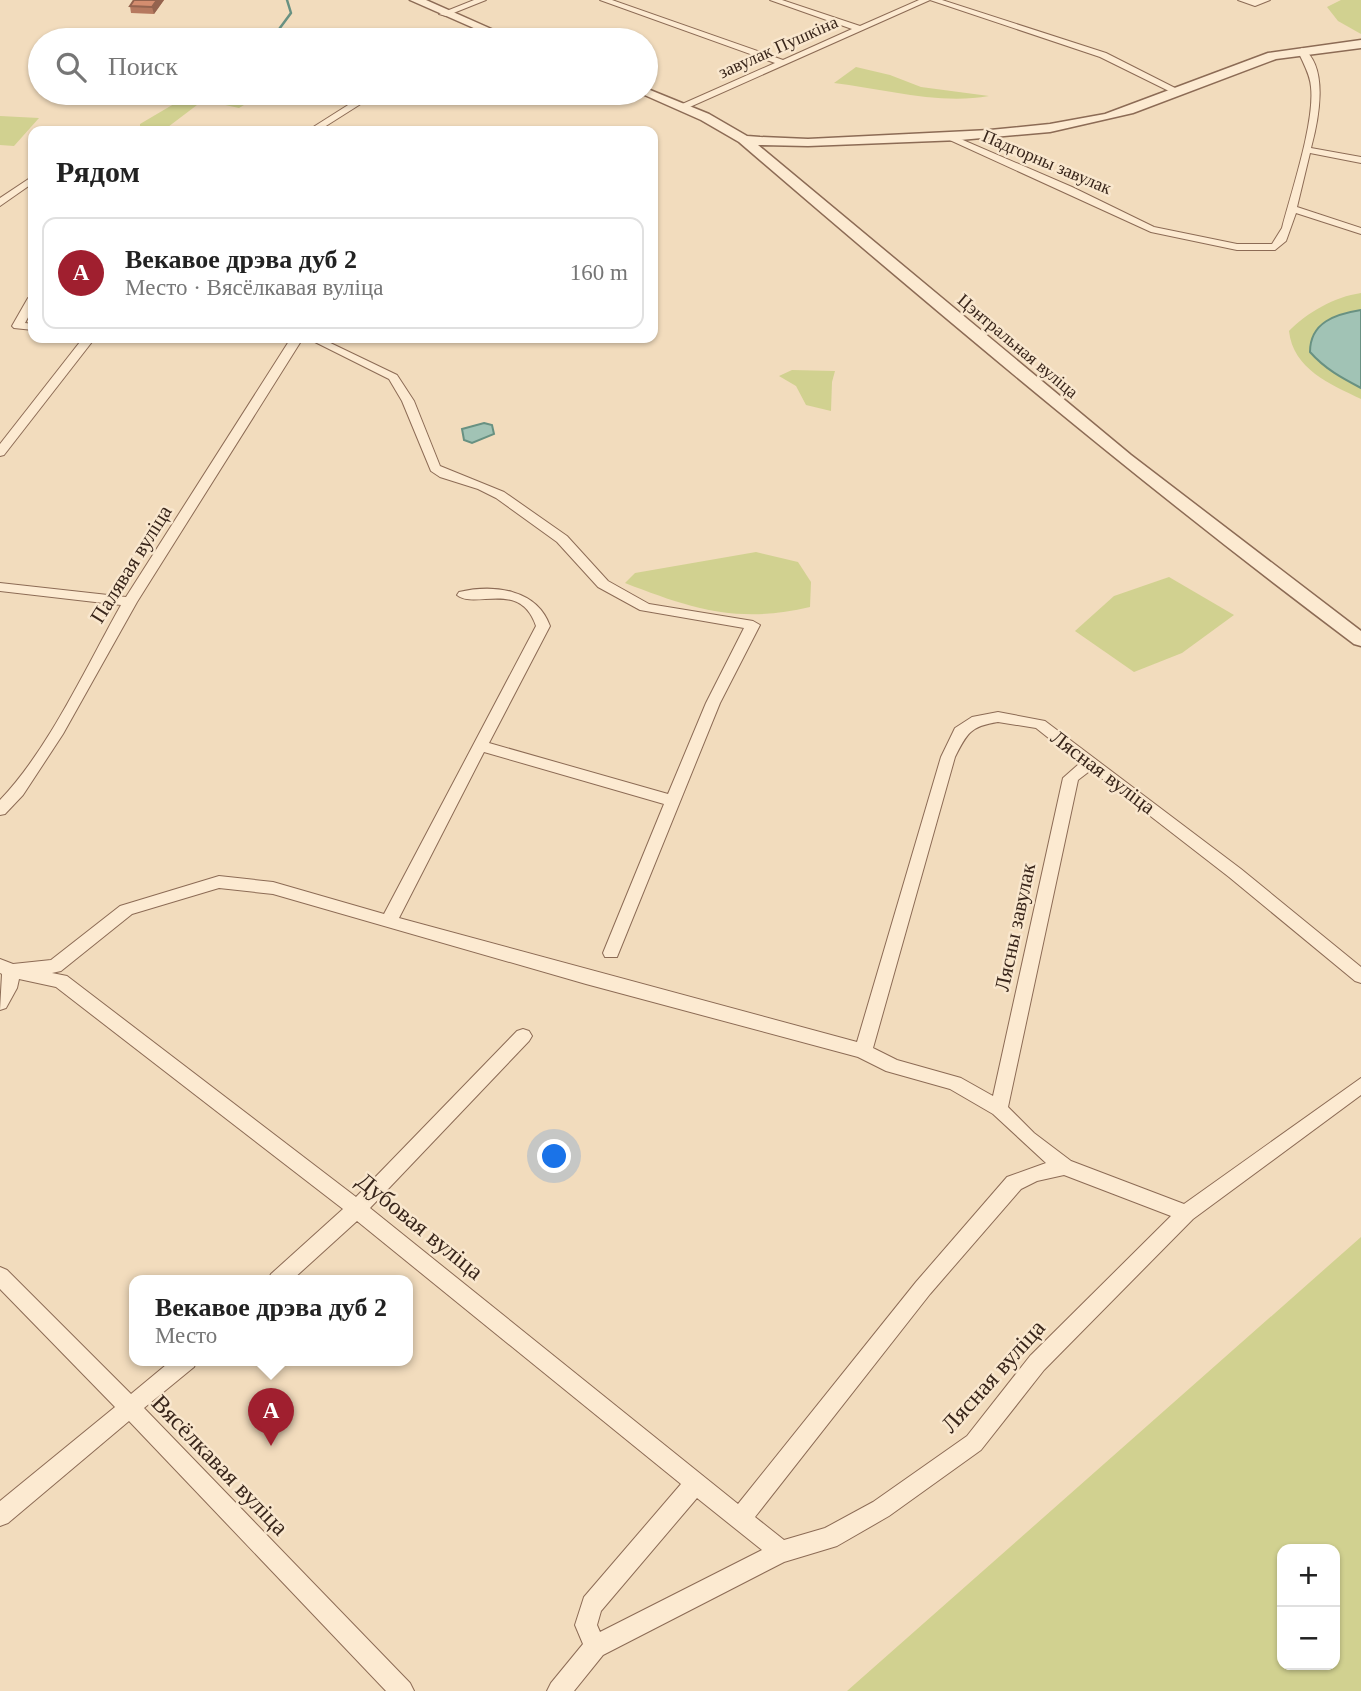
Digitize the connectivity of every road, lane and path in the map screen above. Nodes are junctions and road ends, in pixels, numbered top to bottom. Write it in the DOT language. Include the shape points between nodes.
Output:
graph roads {
  1 [pos="416,0"];
  2 [pos="482,0"];
  3 [pos="604,0"];
  4 [pos="774,0"];
  5 [pos="926,0"];
  6 [pos="934,0"];
  7 [pos="1242,0"];
  8 [pos="1264,1"];
  9 [pos="443,13"];
  10 [pos="479,28"];
  11 [pos="858,29"];
  12 [pos="1361,44"];
  13 [pos="1302,51"];
  14 [pos="780,62"];
  15 [pos="1178,92"];
  16 [pos="658,98"];
  17 [pos="354,105"];
  18 [pos="683,107"];
  19 [pos="320,126"];
  20 [pos="946,136"];
  21 [pos="744,139"];
  22 [pos="1307,150"];
  23 [pos="1361,160"];
  24 [pos="28,183"];
  25 [pos="0,203"];
  26 [pos="1292,208"];
  27 [pos="1361,231"];
  28 [pos="28,307"];
  29 [pos="28,327"];
  30 [pos="85,343"];
  31 [pos="294,343"];
  32 [pos="322,343"];
  33 [pos="0,452"];
  34 [pos="0,587"];
  35 [pos="464,595"];
  36 [pos="130,602"];
  37 [pos="1361,640"];
  38 [pos="481,746"];
  39 [pos="1090,763"];
  40 [pos="673,801"];
  41 [pos="0,810"];
  42 [pos="388,922"];
  43 [pos="611,953"];
  44 [pos="5,968"];
  45 [pos="1361,976"];
  46 [pos="0,1003"];
  47 [pos="523,1036"];
  48 [pos="863,1051"];
  49 [pos="1361,1085"];
  50 [pos="999,1109"];
  51 [pos="1064,1167"];
  52 [pos="357,1209"];
  53 [pos="1186,1213"];
  54 [pos="284,1275"];
  55 [pos="0,1276"];
  56 [pos="180,1366"];
  57 [pos="130,1410"];
  58 [pos="696,1483"];
  59 [pos="0,1515"];
  60 [pos="740,1518"];
  61 [pos="781,1552"];
  62 [pos="595,1647"];
  63 [pos="402,1691"];
  64 [pos="559,1691"];
  1 -- 9 [label="street"];
  2 -- 9 [label="street"];
  3 -- 14 [label="street"];
  4 -- 11 [label="street"];
  5 -- 11 [label="street, завулак Пушкіна"];
  6 -- 15 [label="street" via="1102,55"];
  7 -- 8 [label="street"];
  9 -- 10 [label="street"];
  11 -- 14 [label="street, завулак Пушкіна"];
  12 -- 13 [label="street"];
  13 -- 15 [label="street" via="1236,67"];
  13 -- 22 [label="street" via="1316,88"];
  14 -- 18 [label="street, завулак Пушкіна"];
  15 -- 20 [label="street" via="1076,124"];
  16 -- 18 [label="street, Цэнтральная вуліца"];
  17 -- 19 [label="street"];
  18 -- 21 [label="street, Цэнтральная вуліца"];
  20 -- 21 [label="street" via="778,143"];
  20 -- 26 [label="street, Падгорны завулак" via="1162,233 1258,249 1275,247"];
  21 -- 37 [label="street, Цэнтральная вуліца" via="1034,385"];
  22 -- 23 [label="street"];
  22 -- 26 [label="street"];
  24 -- 25 [label="street"];
  26 -- 27 [label="street"];
  28 -- 29 [label="street" via="18,326"];
  30 -- 33 [label="street"];
  31 -- 36 [label="street, Палявая вуліца"];
  32 -- 40 [label="street" via="393,377 408,401 435,468 500,495 562,539 603,584 645,607 753,625 713,703"];
  34 -- 36 [label="street"];
  35 -- 38 [label="street" via="490,591 533,603 544,626"];
  36 -- 41 [label="street, Палявая вуліца" via="64,720 18,791"];
  38 -- 40 [label="street"];
  38 -- 42 [label="street"];
  39 -- 45 [label="street, Лясная вуліца"];
  39 -- 48 [label="street, Лясная вуліца" via="1040,724 998,717 977,720 960,732 948,757"];
  39 -- 50 [label="street, Лясны завулак" via="1071,778"];
  40 -- 43 [label="street"];
  42 -- 44 [label="street" via="273,888 219,882 126,910 55,965"];
  42 -- 48 [label="street"];
  44 -- 46 [label="street" via="9,988"];
  44 -- 52 [label="street, Дубовая вуліца" via="61,981"];
  47 -- 52 [label="street"];
  48 -- 50 [label="street" via="892,1066 955,1083"];
  49 -- 53 [label="street, Лясная вуліца"];
  50 -- 51 [label="street"];
  51 -- 53 [label="street"];
  51 -- 60 [label="street" via="1014,1184 923,1288"];
  52 -- 54 [label="street"];
  52 -- 58 [label="street, Дубовая вуліца"];
  53 -- 61 [label="street, Лясная вуліца" via="1037,1363 974,1443 829,1538"];
  55 -- 57 [label="street, Вясёлкавая вуліца"];
  56 -- 57 [label="street"];
  57 -- 59 [label="street"];
  57 -- 63 [label="street, Вясёлкавая вуліца"];
  58 -- 60 [label="street, Дубовая вуліца"];
  58 -- 62 [label="street" via="592,1605 586,1625"];
  60 -- 61 [label="street, Дубовая вуліца"];
  61 -- 62 [label="street, Лясная вуліца"];
  62 -- 64 [label="street, Лясная вуліца"];
}
